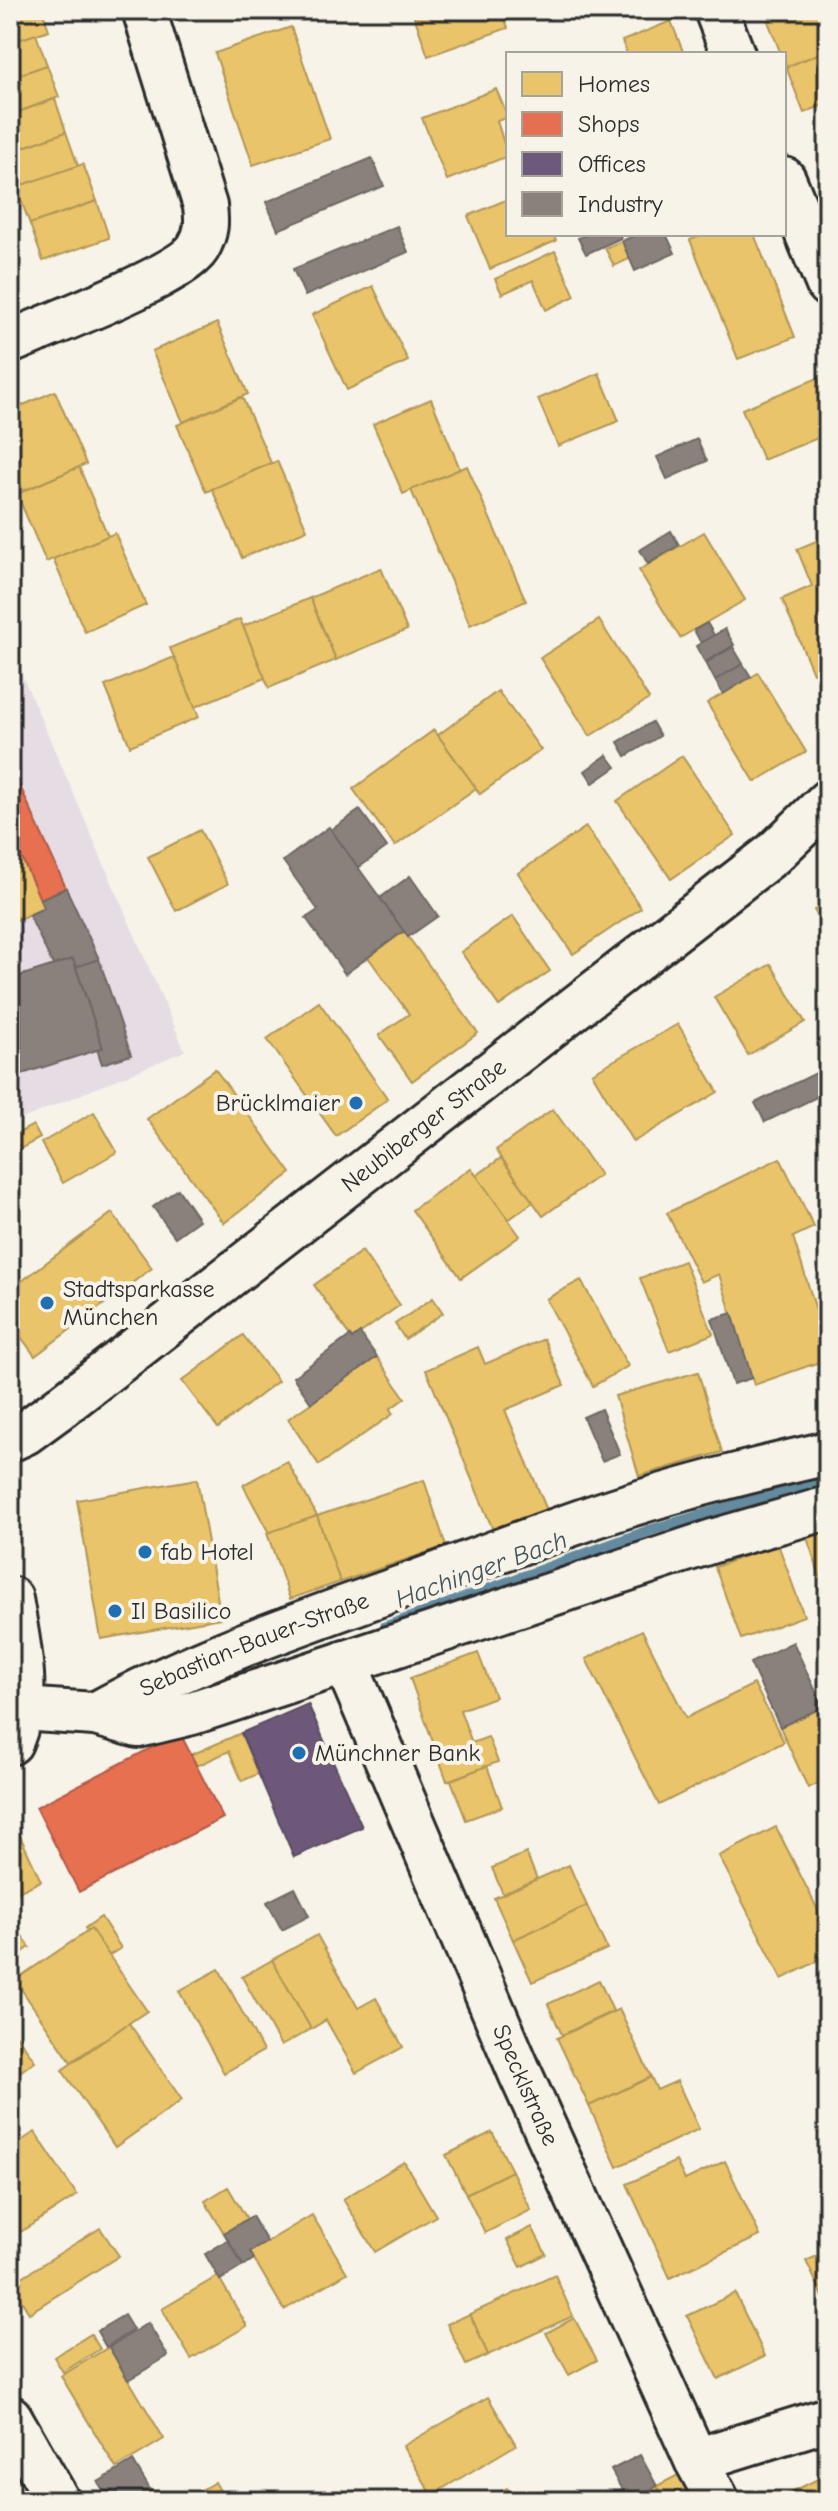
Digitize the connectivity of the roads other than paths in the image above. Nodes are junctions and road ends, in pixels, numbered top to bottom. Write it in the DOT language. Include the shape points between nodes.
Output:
graph roads {
  1 [pos="144,10"];
  2 [pos="716,10"];
  3 [pos="732,52"];
  4 [pos="786,184"];
  5 [pos="828,285"];
  6 [pos="10,342"];
  7 [pos="828,801"];
  8 [pos="10,1440"];
  9 [pos="828,1453"];
  10 [pos="828,1508"];
  11 [pos="10,1599"];
  12 [pos="345,1662"];
  13 [pos="95,1714"];
  14 [pos="16,1726"];
  15 [pos="10,2417"];
  16 [pos="828,2419"];
  17 [pos="696,2460"];
  18 [pos="58,2501"];
  19 [pos="718,2501"];
  1 -- 6 [label="street" via="205,206 202,239 197,250 170,272"];
  2 -- 3 [label="street"];
  4 -- 5 [label="street"];
  7 -- 8 [label="street, Neubiberger Straße" via="760,864 62,1406"];
  9 -- 13 [label="street, Sebastian-Bauer-Straße" via="604,1513 325,1615 163,1680"];
  10 -- 12 [label="street, Sebastian-Bauer-Straße"];
  11 -- 14 [label="main road" via="22,1683"];
  12 -- 13 [label="street, Sebastian-Bauer-Straße" via="138,1726"];
  12 -- 17 [label="street, Specklstraße" via="520,2073"];
  13 -- 14 [label="street, Sebastian-Bauer-Straße"];
  15 -- 18 [label="street"];
  16 -- 17 [label="street"];
  17 -- 19 [label="street, Specklstraße"];
}
